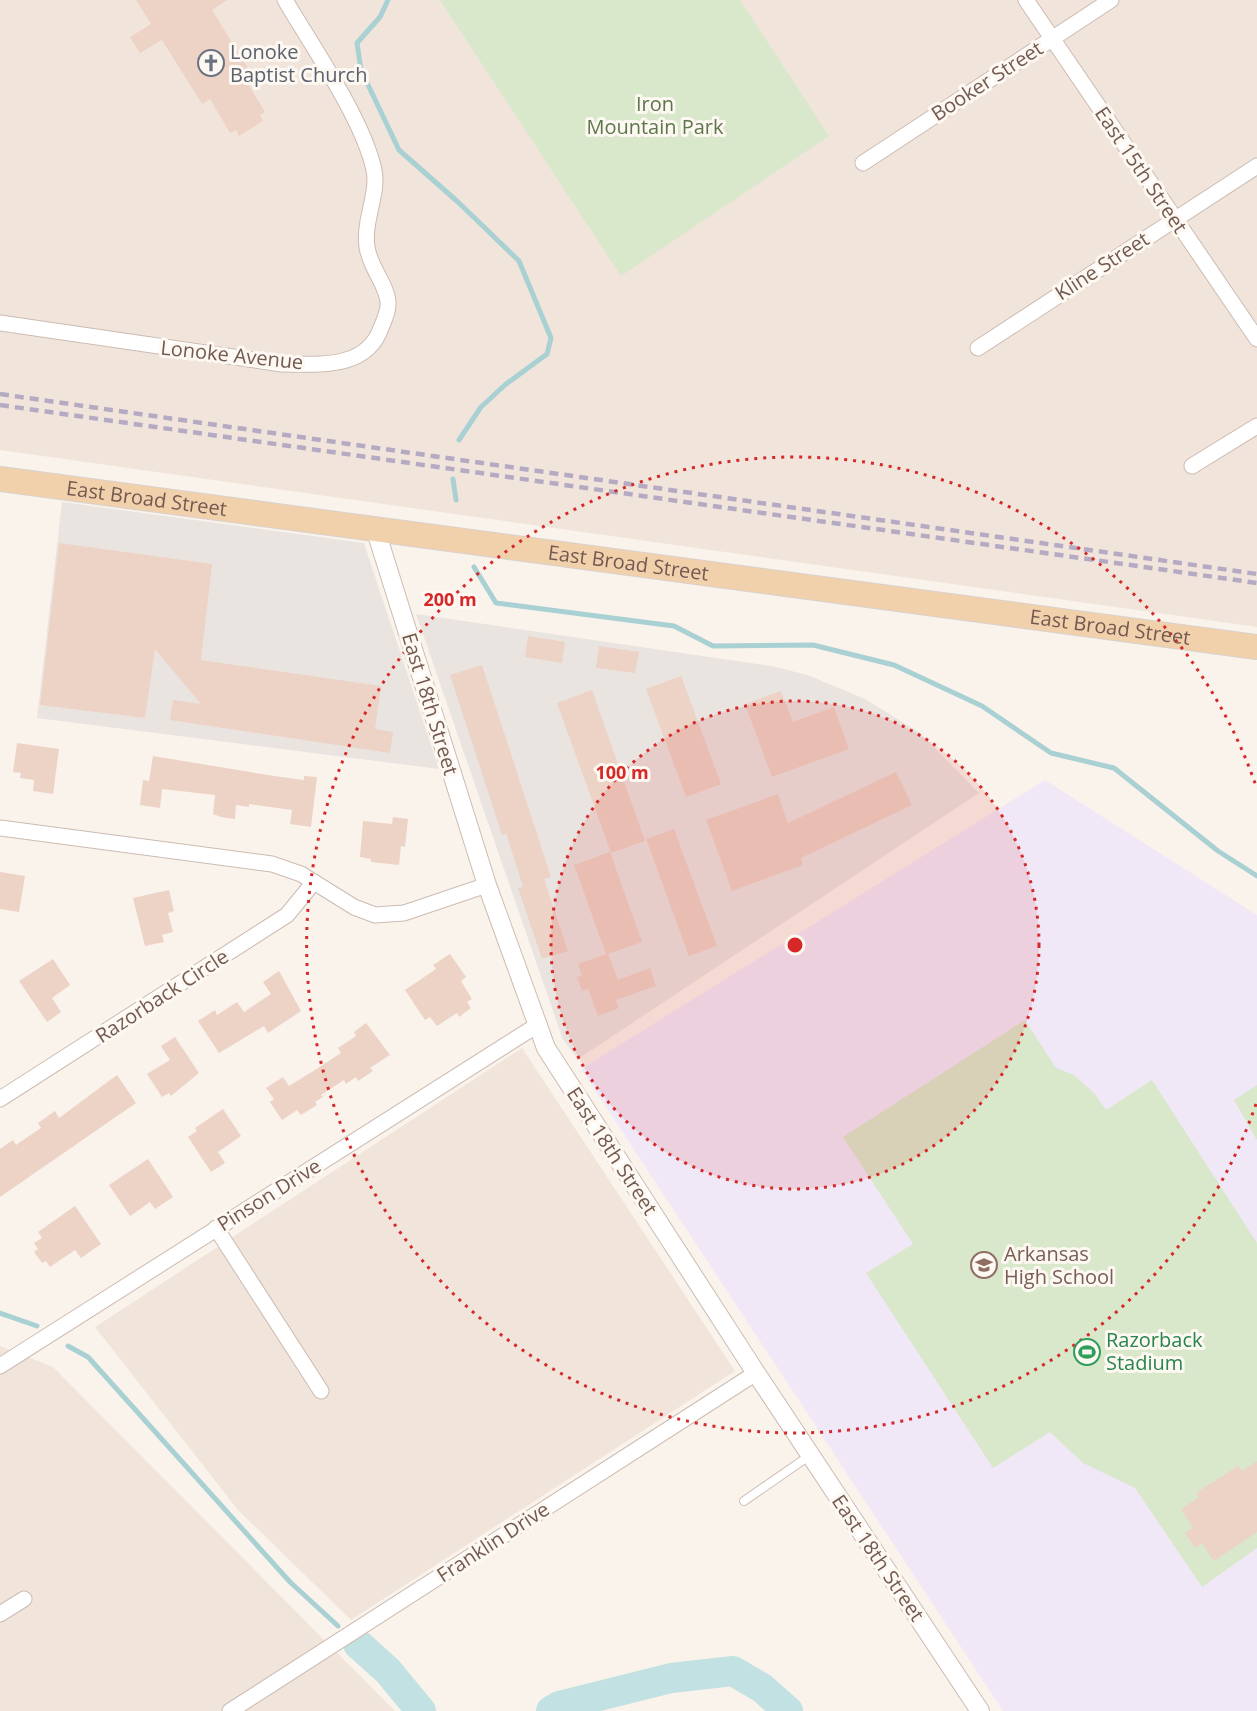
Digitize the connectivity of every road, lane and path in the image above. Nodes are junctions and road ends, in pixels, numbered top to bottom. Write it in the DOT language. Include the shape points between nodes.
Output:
graph roads {
  1 [pos="285,0"];
  2 [pos="1026,0"];
  3 [pos="1111,0"];
  4 [pos="1051,39"];
  5 [pos="863,163"];
  6 [pos="1257,166"];
  7 [pos="1174,219"];
  8 [pos="0,323"];
  9 [pos="1257,339"];
  10 [pos="978,348"];
  11 [pos="1257,426"];
  12 [pos="1192,466"];
  13 [pos="0,479"];
  14 [pos="375,528"];
  15 [pos="1257,647"];
  16 [pos="0,828"];
  17 [pos="314,882"];
  18 [pos="486,885"];
  19 [pos="539,1024"];
  20 [pos="0,1099"];
  21 [pos="216,1228"];
  22 [pos="0,1366"];
  23 [pos="756,1373"];
  24 [pos="321,1391"];
  25 [pos="810,1456"];
  26 [pos="744,1501"];
  27 [pos="24,1599"];
  28 [pos="0,1614"];
  29 [pos="230,1711"];
  30 [pos="980,1711"];
  1 -- 8 [label="street, Lonoke Avenue" via="356,122 374,171 365,235 373,272 388,301 373,343 351,360 282,364"];
  2 -- 4 [label="street, East 15th Street"];
  3 -- 4 [label="street, Booker Street"];
  4 -- 5 [label="street, Booker Street"];
  4 -- 7 [label="street, East 15th Street"];
  6 -- 7 [label="street, Kline Street"];
  7 -- 9 [label="street, East 15th Street"];
  7 -- 10 [label="street, Kline Street"];
  11 -- 12 [label="street"];
  13 -- 14 [label="main road, East Broad Street"];
  14 -- 15 [label="main road, East Broad Street"];
  14 -- 18 [label="street, East 18th Street"];
  16 -- 17 [label="street" via="273,864"];
  17 -- 18 [label="street" via="375,915 404,913"];
  17 -- 20 [label="street, Razorback Circle" via="287,915"];
  18 -- 19 [label="street, East 18th Street"];
  19 -- 21 [label="street, Pinson Drive"];
  19 -- 23 [label="street, East 18th Street" via="546,1048"];
  21 -- 22 [label="street, Pinson Drive"];
  21 -- 24 [label="street"];
  23 -- 25 [label="street, East 18th Street"];
  23 -- 29 [label="street, Franklin Drive"];
  25 -- 26 [label="lane"];
  25 -- 30 [label="street, East 18th Street"];
  27 -- 28 [label="street"];
}
